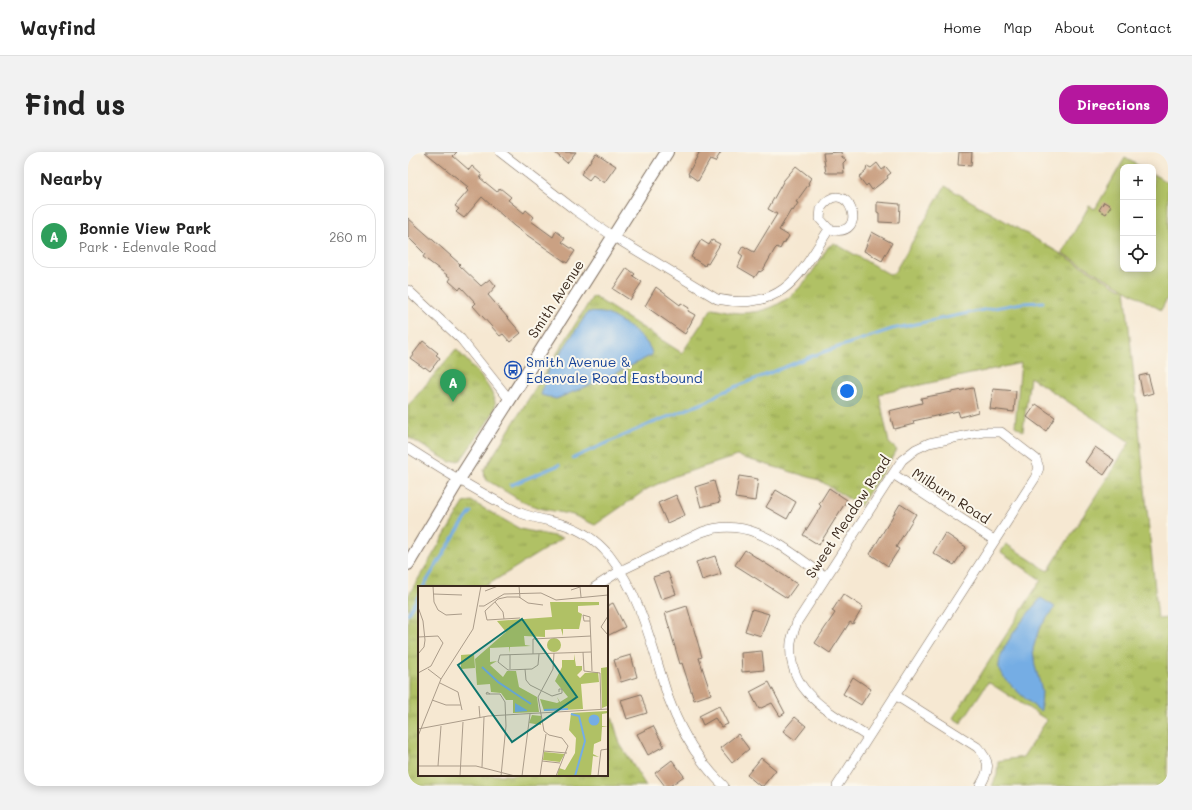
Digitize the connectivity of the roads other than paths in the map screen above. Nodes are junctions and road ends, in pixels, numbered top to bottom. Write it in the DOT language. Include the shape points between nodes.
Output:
graph roads {
  1 [pos="500,152"];
  2 [pos="667,152"];
  3 [pos="829,229"];
  4 [pos="614,237"];
  5 [pos="408,290"];
  6 [pos="510,399"];
  7 [pos="408,448"];
  8 [pos="893,474"];
  9 [pos="458,480"];
  10 [pos="994,540"];
  11 [pos="408,564"];
  12 [pos="620,571"];
  13 [pos="825,576"];
  14 [pos="597,586"];
  15 [pos="895,695"];
  16 [pos="868,737"];
  17 [pos="724,786"];
  18 [pos="837,786"];
  19 [pos="980,786"];
  1 -- 4 [label="street" via="543,187"];
  2 -- 4 [label="main road, Smith Avenue"];
  3 -- 4 [label="street" via="792,282 779,292 750,303 717,299"];
  4 -- 6 [label="main road, Smith Avenue"];
  5 -- 6 [label="street" via="461,339"];
  6 -- 9 [label="main road, Smith Avenue"];
  7 -- 9 [label="street"];
  8 -- 10 [label="street, Milburn Road"];
  8 -- 10 [label="street, Sweet Meadow Road" via="902,460 929,443 983,432 1000,432 1036,459 1039,468"];
  8 -- 13 [label="street, Sweet Meadow Road"];
  9 -- 11 [label="main road, Smith Avenue"];
  9 -- 12 [label="street" via="520,512 576,529 598,543"];
  10 -- 15 [label="street, Sweet Meadow Road"];
  12 -- 13 [label="street" via="702,532 713,528 738,527 766,537"];
  12 -- 14 [label="street"];
  12 -- 17 [label="street" via="642,614 678,720 702,761"];
  13 -- 16 [label="street, Sweet Meadow Road" via="797,622 791,642 791,662 807,694"];
  15 -- 16 [label="street, Sweet Meadow Road"];
  15 -- 19 [label="street" via="984,753 988,769"];
  16 -- 18 [label="street, Sweet Meadow Road"];
}
